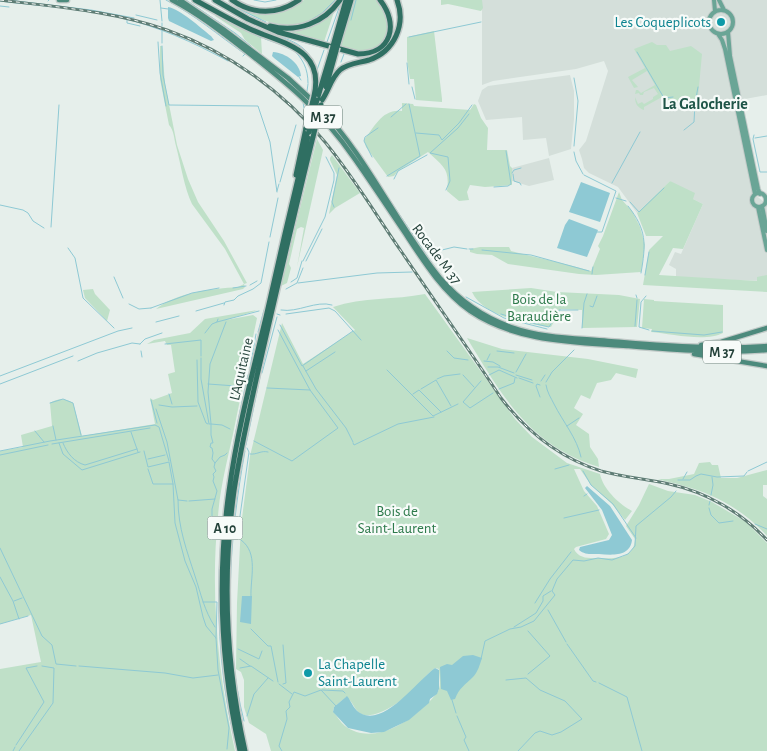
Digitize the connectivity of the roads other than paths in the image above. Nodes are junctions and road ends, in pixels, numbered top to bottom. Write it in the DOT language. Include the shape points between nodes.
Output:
graph roads {
  1 [pos="59,0"];
  2 [pos="67,0"];
  3 [pos="172,0"];
  4 [pos="180,0"];
  5 [pos="196,0"];
  6 [pos="215,0"];
  7 [pos="222,0"];
  8 [pos="232,0"];
  9 [pos="299,0"];
  10 [pos="340,0"];
  11 [pos="346,0"];
  12 [pos="351,0"];
  13 [pos="380,0"];
  14 [pos="397,0"];
  15 [pos="714,0"];
  16 [pos="719,0"];
  17 [pos="724,10"];
  18 [pos="715,11"];
  19 [pos="728,32"];
  20 [pos="718,34"];
  21 [pos="335,49"];
  22 [pos="319,100"];
  23 [pos="314,112"];
  24 [pos="312,121"];
  25 [pos="309,132"];
  26 [pos="755,194"];
  27 [pos="760,194"];
  28 [pos="760,206"];
  29 [pos="767,231"];
  30 [pos="767,250"];
  31 [pos="434,272"];
  32 [pos="274,291"];
  33 [pos="271,307"];
  34 [pos="767,328"];
  35 [pos="767,346"];
  36 [pos="676,348"];
  37 [pos="767,350"];
  38 [pos="767,366"];
  39 [pos="240,751"];
  40 [pos="245,751"];
  1 -- 2 [label="highway"];
  3 -- 31 [label="highway, Rocade M 37 / M 37" via="213,26 310,104 349,150"];
  4 -- 31 [label="highway, Rocade M 37 / M 37" via="208,17 288,78 326,114"];
  5 -- 22 [label="highway" via="243,26 299,49 313,70"];
  6 -- 13 [label="highway" via="248,19 289,36 358,54 379,49 390,34 390,16"];
  7 -- 10 [label="highway" via="259,22 290,28 318,20"];
  8 -- 9 [label="highway" via="247,8 266,12 282,9"];
  11 -- 21 [label="highway, L'Aquitaine / A 10"];
  12 -- 21 [label="highway, L'Aquitaine / A 10"];
  14 -- 22 [label="highway" via="400,24 390,46 373,58 351,64 338,72 327,93"];
  15 -- 18 [label="main road"];
  16 -- 17 [label="main road"];
  17 -- 18 [label="main road"];
  17 -- 19 [label="main road" via="733,19"];
  18 -- 20 [label="main road" via="708,24"];
  19 -- 20 [label="main road"];
  19 -- 27 [label="main road" via="730,56"];
  20 -- 26 [label="main road" via="723,42"];
  21 -- 22 [label="highway, L'Aquitaine / A 10"];
  22 -- 23 [label="highway, bridge"];
  22 -- 23 [label="highway, L'Aquitaine / A 10, bridge"];
  23 -- 24 [label="highway, L'Aquitaine / A 10"];
  23 -- 24 [label="highway"];
  24 -- 25 [label="highway, L'Aquitaine / A 10, bridge"];
  24 -- 25 [label="highway, bridge"];
  25 -- 32 [label="highway, L'Aquitaine / A 10"];
  25 -- 32 [label="highway, L'Aquitaine / A 10"];
  26 -- 27 [label="main road"];
  26 -- 28 [label="main road" via="754,206"];
  27 -- 28 [label="main road" via="765,200"];
  28 -- 29 [label="main road"];
  28 -- 30 [label="main road"];
  31 -- 36 [label="highway, Rocade M 37 / M 37" via="467,304 510,327 563,337"];
  32 -- 33 [label="highway, L'Aquitaine / A 10"];
  33 -- 39 [label="highway, L'Aquitaine / A 10" via="235,453 224,547 225,651"];
  33 -- 40 [label="highway, L'Aquitaine / A 10" via="238,464 229,547 230,650"];
  34 -- 36 [label="highway" via="714,344"];
  35 -- 36 [label="highway, Rocade M 37 / M 37"];
  36 -- 37 [label="highway, Rocade M 37 / M 37" via="726,352"];
  36 -- 38 [label="highway"];
}
